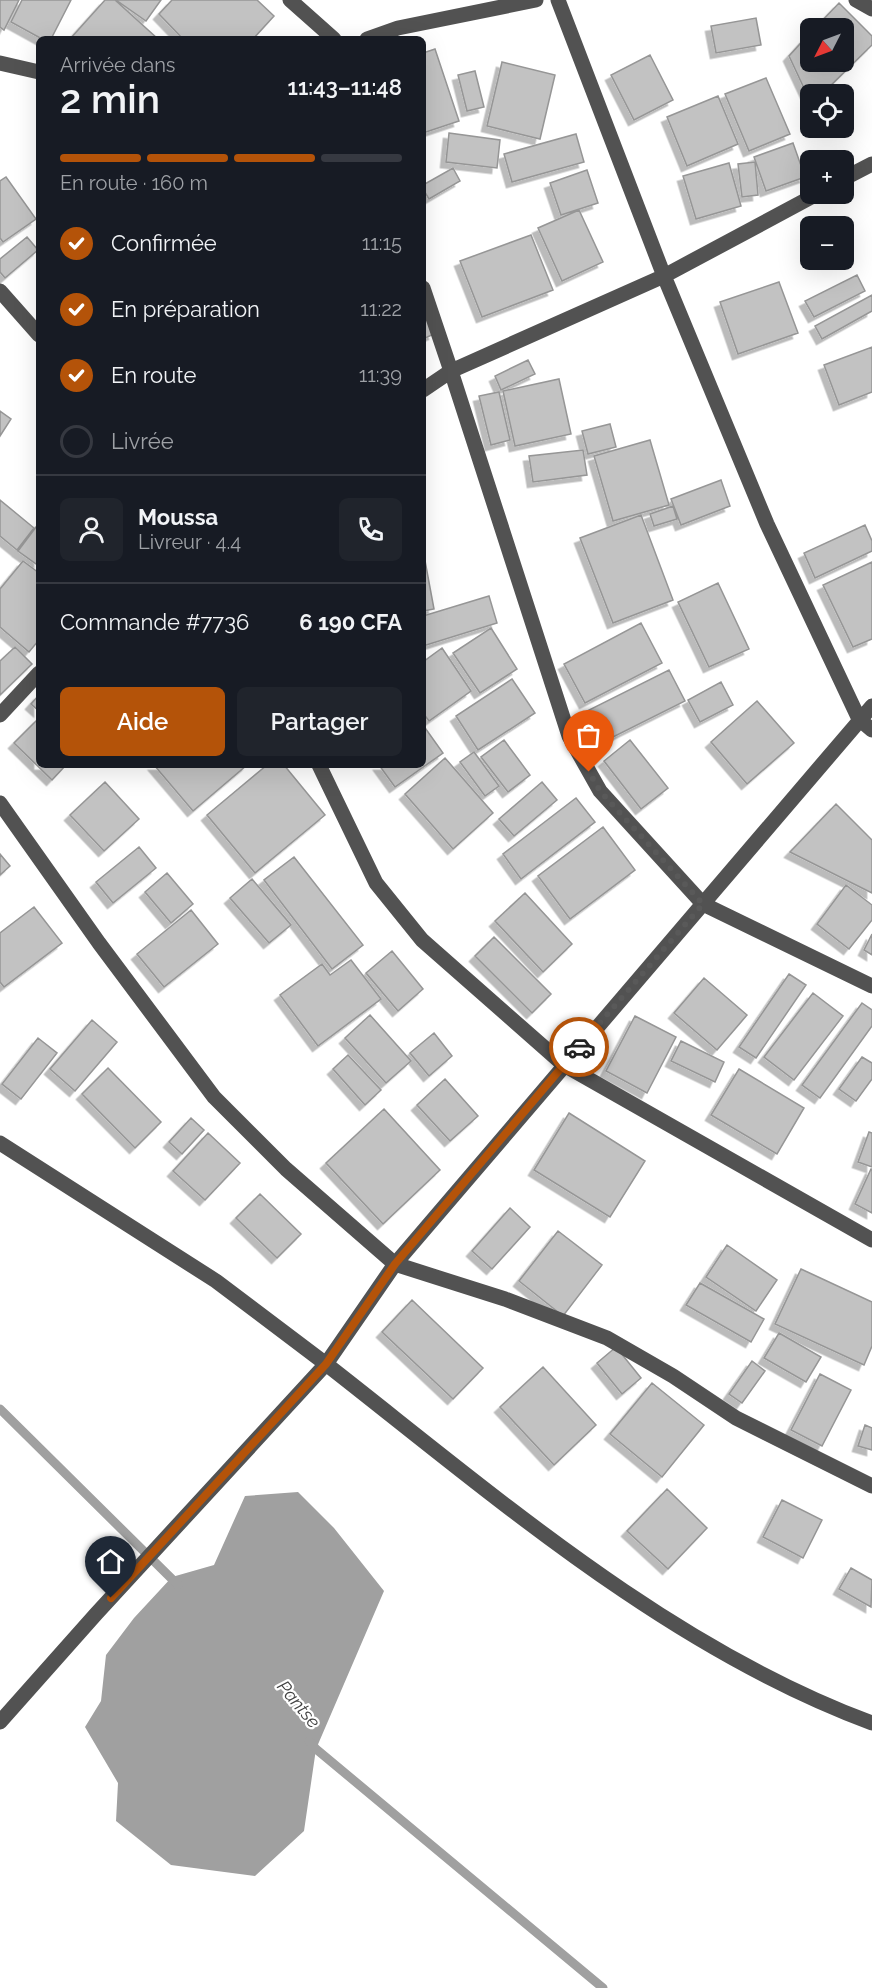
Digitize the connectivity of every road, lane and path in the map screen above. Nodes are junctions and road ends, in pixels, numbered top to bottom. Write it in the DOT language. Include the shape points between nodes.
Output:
graph roads {
  1 [pos="290,0"];
  2 [pos="536,0"];
  3 [pos="558,0"];
  4 [pos="855,0"];
  5 [pos="872,9"];
  6 [pos="331,36"];
  7 [pos="375,36"];
  8 [pos="0,63"];
  9 [pos="36,71"];
  10 [pos="872,164"];
  11 [pos="854,173"];
  12 [pos="800,203"];
  13 [pos="664,276"];
  14 [pos="0,291"];
  15 [pos="426,297"];
  16 [pos="36,332"];
  17 [pos="451,371"];
  18 [pos="426,388"];
  19 [pos="36,676"];
  20 [pos="872,706"];
  21 [pos="0,715"];
  22 [pos="859,719"];
  23 [pos="872,730"];
  24 [pos="320,768"];
  25 [pos="0,803"];
  26 [pos="703,904"];
  27 [pos="872,986"];
  28 [pos="564,1065"];
  29 [pos="0,1143"];
  30 [pos="872,1240"];
  31 [pos="395,1264"];
  32 [pos="326,1364"];
  33 [pos="872,1486"];
  34 [pos="0,1722"];
  35 [pos="872,1723"];
  1 -- 6 [label="street"];
  2 -- 7 [label="street"];
  3 -- 13 [label="street"];
  4 -- 5 [label="street"];
  8 -- 9 [label="street"];
  10 -- 11 [label="street"];
  12 -- 13 [label="street"];
  13 -- 17 [label="street"];
  13 -- 22 [label="street" via="767,524"];
  14 -- 16 [label="street"];
  15 -- 17 [label="street"];
  17 -- 18 [label="street"];
  17 -- 26 [label="street" via="568,736 600,791"];
  19 -- 21 [label="street"];
  20 -- 22 [label="street"];
  22 -- 23 [label="street"];
  22 -- 26 [label="street"];
  24 -- 28 [label="street" via="376,884 422,940"];
  25 -- 31 [label="street" via="214,1097 286,1169"];
  26 -- 27 [label="street"];
  26 -- 28 [label="street"];
  28 -- 30 [label="street"];
  28 -- 31 [label="street"];
  29 -- 32 [label="street" via="216,1281"];
  31 -- 32 [label="street"];
  31 -- 33 [label="street" via="505,1299 607,1338 736,1418"];
  32 -- 34 [label="street"];
  32 -- 35 [label="street" via="522,1517 648,1609 826,1706"];
}
